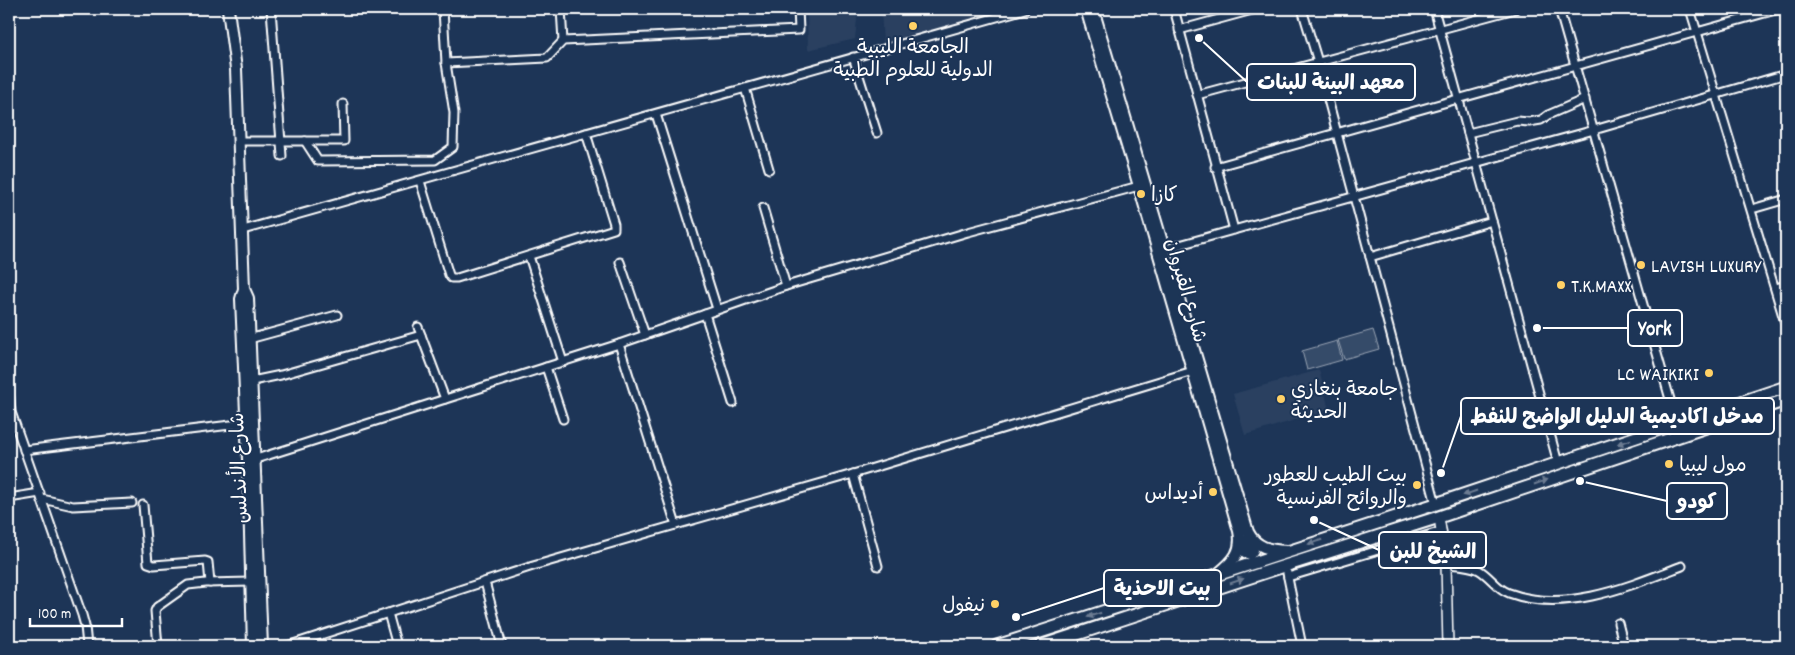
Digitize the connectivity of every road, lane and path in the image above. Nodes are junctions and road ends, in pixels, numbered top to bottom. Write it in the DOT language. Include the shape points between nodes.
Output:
graph roads {
  1 [pos="271,9"];
  2 [pos="443,9"];
  3 [pos="561,9"];
  4 [pos="798,9"];
  5 [pos="1025,9"];
  6 [pos="1086,9"];
  7 [pos="1094,9"];
  8 [pos="1174,9"];
  9 [pos="1256,9"];
  10 [pos="1302,9"];
  11 [pos="1434,9"];
  12 [pos="1515,9"];
  13 [pos="1560,9"];
  14 [pos="1690,9"];
  15 [pos="1779,9"];
  16 [pos="230,12"];
  17 [pos="1179,30"];
  18 [pos="1440,30"];
  19 [pos="1697,31"];
  20 [pos="563,41"];
  21 [pos="853,57"];
  22 [pos="1318,62"];
  23 [pos="446,63"];
  24 [pos="1576,66"];
  25 [pos="1786,74"];
  26 [pos="745,88"];
  27 [pos="1717,94"];
  28 [pos="1197,96"];
  29 [pos="1458,98"];
  30 [pos="1585,99"];
  31 [pos="343,104"];
  32 [pos="656,114"];
  33 [pos="1594,130"];
  34 [pos="586,133"];
  35 [pos="877,133"];
  36 [pos="1336,133"];
  37 [pos="1468,133"];
  38 [pos="240,141"];
  39 [pos="280,141"];
  40 [pos="304,141"];
  41 [pos="282,156"];
  42 [pos="1476,163"];
  43 [pos="1215,167"];
  44 [pos="769,169"];
  45 [pos="420,181"];
  46 [pos="1139,186"];
  47 [pos="1353,197"];
  48 [pos="1786,200"];
  49 [pos="764,208"];
  50 [pos="1752,209"];
  51 [pos="1492,221"];
  52 [pos="243,230"];
  53 [pos="1234,230"];
  54 [pos="1165,249"];
  55 [pos="530,256"];
  56 [pos="1370,257"];
  57 [pos="620,262"];
  58 [pos="1786,285"];
  59 [pos="786,286"];
  60 [pos="244,288"];
  61 [pos="1776,288"];
  62 [pos="717,309"];
  63 [pos="705,314"];
  64 [pos="337,315"];
  65 [pos="1786,326"];
  66 [pos="645,335"];
  67 [pos="250,339"];
  68 [pos="619,344"];
  69 [pos="562,362"];
  70 [pos="546,367"];
  71 [pos="1196,370"];
  72 [pos="252,381"];
  73 [pos="1786,387"];
  74 [pos="9,389"];
  75 [pos="445,399"];
  76 [pos="1786,400"];
  77 [pos="733,403"];
  78 [pos="10,412"];
  79 [pos="563,419"];
  80 [pos="247,423"];
  81 [pos="1677,424"];
  82 [pos="24,450"];
  83 [pos="256,459"];
  84 [pos="1558,463"];
  85 [pos="853,474"];
  86 [pos="41,496"];
  87 [pos="9,498"];
  88 [pos="132,503"];
  89 [pos="1436,504"];
  90 [pos="143,505"];
  91 [pos="1439,517"];
  92 [pos="676,525"];
  93 [pos="1442,532"];
  94 [pos="1244,535"];
  95 [pos="1287,551"];
  96 [pos="1446,564"];
  97 [pos="878,566"];
  98 [pos="1285,566"];
  99 [pos="1682,566"];
  100 [pos="1217,575"];
  101 [pos="1288,577"];
  102 [pos="210,582"];
  103 [pos="251,582"];
  104 [pos="485,582"];
  105 [pos="256,601"];
  106 [pos="388,614"];
  107 [pos="1618,623"];
  108 [pos="87,646"];
  109 [pos="158,646"];
  110 [pos="254,646"];
  111 [pos="262,646"];
  112 [pos="287,646"];
  113 [pos="398,646"];
  114 [pos="502,646"];
  115 [pos="997,646"];
  116 [pos="1041,646"];
  117 [pos="1302,646"];
  118 [pos="1448,646"];
  119 [pos="1624,646"];
  1 -- 39 [label="street"];
  2 -- 23 [label="street"];
  3 -- 20 [label="street"];
  4 -- 20 [label="street" via="799,30"];
  5 -- 21 [label="street"];
  6 -- 46 [label="main road, شارع القيروان"];
  7 -- 54 [label="main road, شارع القيروان"];
  8 -- 17 [label="street"];
  9 -- 17 [label="street"];
  10 -- 22 [label="street"];
  11 -- 18 [label="street"];
  12 -- 18 [label="street"];
  13 -- 24 [label="street"];
  14 -- 19 [label="street"];
  15 -- 19 [label="street"];
  16 -- 38 [label="main road, شارع الأندلس"];
  17 -- 28 [label="street"];
  18 -- 22 [label="street"];
  18 -- 29 [label="street"];
  19 -- 24 [label="street"];
  19 -- 27 [label="street"];
  20 -- 23 [label="street" via="547,58"];
  21 -- 26 [label="street"];
  21 -- 35 [label="street"];
  22 -- 28 [label="street"];
  22 -- 36 [label="street"];
  23 -- 40 [label="street" via="454,114 453,146 435,160 318,160"];
  24 -- 29 [label="street"];
  24 -- 30 [label="street"];
  25 -- 27 [label="street"];
  26 -- 32 [label="street"];
  26 -- 44 [label="street"];
  27 -- 33 [label="street"];
  27 -- 50 [label="street"];
  28 -- 43 [label="street"];
  29 -- 36 [label="street"];
  29 -- 37 [label="street"];
  30 -- 33 [label="street"];
  30 -- 37 [label="street" via="1541,120 1517,121"];
  31 -- 40 [label="street" via="344,141"];
  32 -- 34 [label="street"];
  32 -- 62 [label="street"];
  33 -- 42 [label="street"];
  33 -- 81 [label="street"];
  34 -- 45 [label="street"];
  34 -- 55 [label="street" via="614,230"];
  36 -- 43 [label="street"];
  36 -- 47 [label="street"];
  37 -- 42 [label="street"];
  38 -- 39 [label="street"];
  38 -- 52 [label="main road, شارع الأندلس"];
  39 -- 40 [label="street"];
  39 -- 41 [label="street"];
  42 -- 47 [label="street"];
  42 -- 51 [label="street"];
  43 -- 53 [label="street"];
  45 -- 52 [label="street"];
  45 -- 55 [label="street" via="451,278"];
  46 -- 59 [label="street"];
  46 -- 71 [label="main road, شارع القيروان"];
  47 -- 53 [label="street"];
  47 -- 56 [label="street"];
  48 -- 50 [label="street"];
  49 -- 59 [label="street"];
  50 -- 61 [label="street"];
  51 -- 56 [label="street"];
  51 -- 84 [label="street"];
  52 -- 60 [label="main road, شارع الأندلس"];
  53 -- 54 [label="street"];
  54 -- 71 [label="main road, شارع القيروان"];
  55 -- 69 [label="street"];
  56 -- 89 [label="street"];
  57 -- 66 [label="street"];
  58 -- 61 [label="street"];
  59 -- 62 [label="street"];
  60 -- 67 [label="main road, شارع الأندلس" via="248,298"];
  60 -- 80 [label="main road, شارع الأندلس" via="241,299"];
  61 -- 65 [label="street"];
  62 -- 63 [label="street"];
  63 -- 66 [label="street"];
  63 -- 77 [label="street"];
  64 -- 67 [label="street"];
  66 -- 68 [label="street"];
  67 -- 72 [label="main road, شارع الأندلس"];
  68 -- 69 [label="street"];
  68 -- 92 [label="street"];
  69 -- 70 [label="street"];
  70 -- 75 [label="street"];
  70 -- 79 [label="street"];
  71 -- 85 [label="street"];
  71 -- 94 [label="main road, شارع القيروان"];
  72 -- 75 [label="street" via="281,375 420,331"];
  72 -- 83 [label="main road, شارع الأندلس"];
  73 -- 81 [label="main road"];
  74 -- 78 [label="street"];
  75 -- 83 [label="street"];
  91 -- 76 [label="main road, one-way"];
  78 -- 82 [label="street"];
  80 -- 82 [label="street"];
  80 -- 103 [label="main road, شارع الأندلس"];
  81 -- 84 [label="main road, one-way"];
  82 -- 86 [label="street"];
  83 -- 105 [label="main road, شارع الأندلس"];
  84 -- 89 [label="main road, one-way"];
  85 -- 92 [label="street"];
  85 -- 97 [label="street"];
  86 -- 87 [label="street"];
  86 -- 88 [label="street" via="73,506"];
  86 -- 108 [label="street" via="82,615"];
  89 -- 95 [label="main road, one-way"];
  90 -- 102 [label="street" via="148,563 154,566 205,560 209,566"];
  91 -- 93 [label="street"];
  91 -- 98 [label="main road"];
  92 -- 104 [label="street"];
  93 -- 96 [label="street"];
  93 -- 101 [label="street"];
  94 -- 95 [label="main road" via="1264,548"];
  94 -- 100 [label="main road" via="1237,556"];
  95 -- 100 [label="main road"];
  96 -- 99 [label="street" via="1476,568 1507,593 1557,601 1611,590"];
  96 -- 118 [label="street"];
  98 -- 101 [label="street"];
  116 -- 98 [label="main road, one-way"];
  100 -- 115 [label="main road, one-way"];
  101 -- 117 [label="street"];
  102 -- 103 [label="street"];
  102 -- 109 [label="street" via="188,585 157,608"];
  103 -- 105 [label="main road, شارع الأندلس"];
  104 -- 106 [label="street"];
  104 -- 114 [label="street"];
  105 -- 110 [label="main road, شارع الأندلس"];
  105 -- 111 [label="main road, شارع الأندلس"];
  106 -- 112 [label="street"];
  106 -- 113 [label="street"];
  107 -- 119 [label="street"];
}
